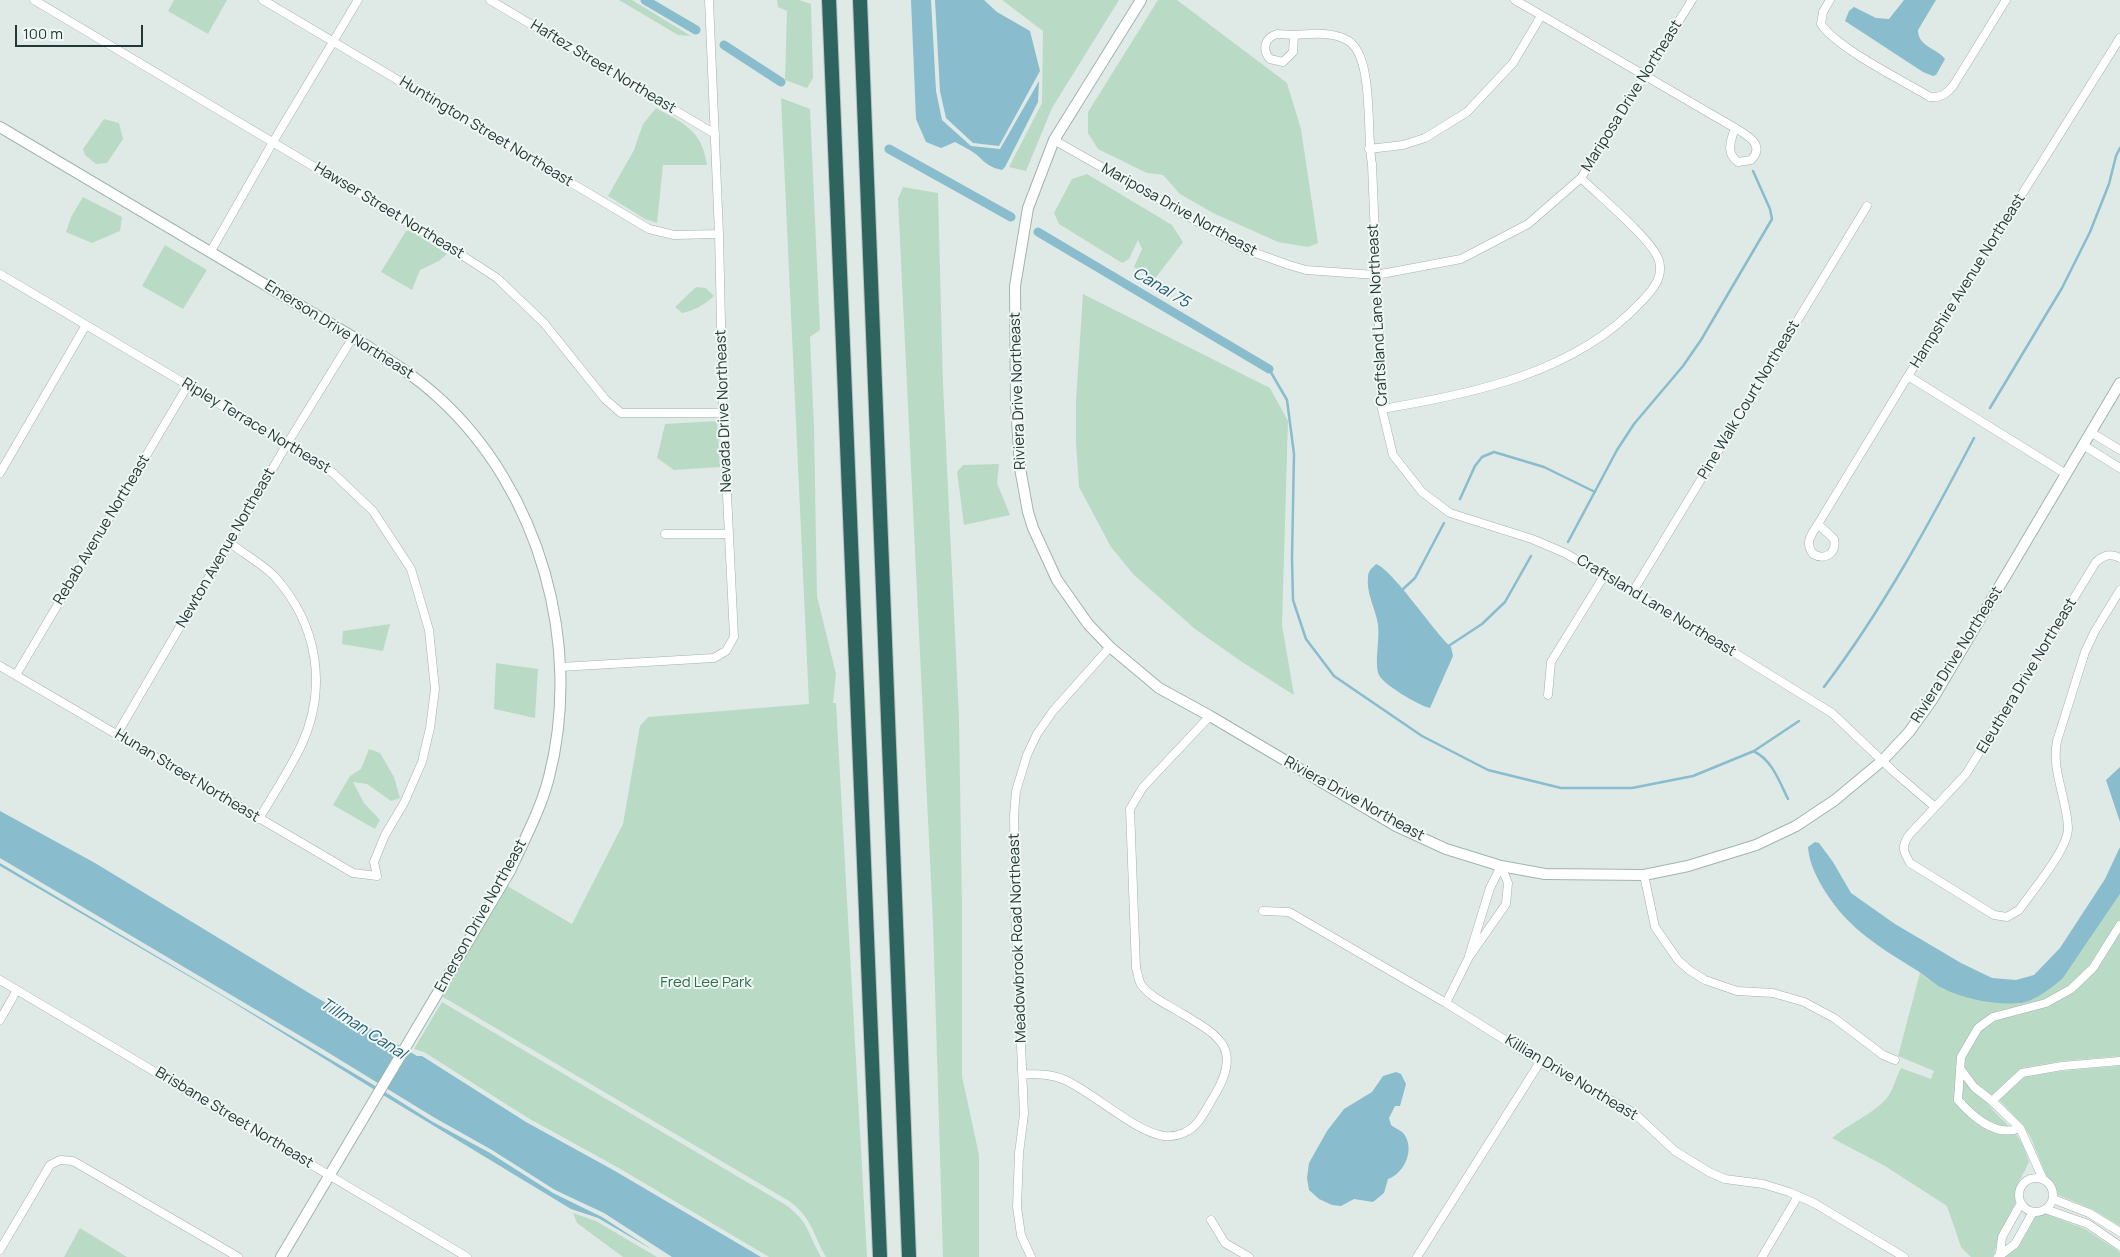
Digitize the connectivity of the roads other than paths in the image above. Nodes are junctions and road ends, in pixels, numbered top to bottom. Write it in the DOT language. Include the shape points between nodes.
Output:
graph roads {
  1 [pos="34,0"];
  2 [pos="263,0"];
  3 [pos="358,0"];
  4 [pos="490,0"];
  5 [pos="709,0"];
  6 [pos="829,0"];
  7 [pos="860,0"];
  8 [pos="1141,0"];
  9 [pos="1515,0"];
  10 [pos="1692,0"];
  11 [pos="1830,0"];
  12 [pos="2006,0"];
  13 [pos="1541,16"];
  14 [pos="1294,35"];
  15 [pos="2120,38"];
  16 [pos="334,42"];
  17 [pos="1644,76"];
  18 [pos="0,127"];
  19 [pos="1735,128"];
  20 [pos="715,134"];
  21 [pos="1054,140"];
  22 [pos="273,142"];
  23 [pos="1369,150"];
  24 [pos="1582,178"];
  25 [pos="1867,206"];
  26 [pos="719,234"];
  27 [pos="211,251"];
  28 [pos="0,274"];
  29 [pos="1376,275"];
  30 [pos="86,325"];
  31 [pos="353,337"];
  32 [pos="1908,376"];
  33 [pos="2120,384"];
  34 [pos="188,385"];
  35 [pos="1382,409"];
  36 [pos="723,413"];
  37 [pos="2092,433"];
  38 [pos="287,444"];
  39 [pos="2083,445"];
  40 [pos="2120,450"];
  41 [pos="2120,468"];
  42 [pos="0,473"];
  43 [pos="2066,474"];
  44 [pos="1818,524"];
  45 [pos="665,534"];
  46 [pos="728,534"];
  47 [pos="230,542"];
  48 [pos="2120,558"];
  49 [pos="1604,576"];
  50 [pos="2120,590"];
  51 [pos="1632,593"];
  52 [pos="1110,647"];
  53 [pos="0,666"];
  54 [pos="560,667"];
  55 [pos="16,675"];
  56 [pos="1548,695"];
  57 [pos="1210,716"];
  58 [pos="116,734"];
  59 [pos="1883,760"];
  60 [pos="1935,807"];
  61 [pos="259,819"];
  62 [pos="1501,866"];
  63 [pos="1644,875"];
  64 [pos="377,876"];
  65 [pos="1263,911"];
  66 [pos="2120,925"];
  67 [pos="1470,958"];
  68 [pos="0,980"];
  69 [pos="17,990"];
  70 [pos="1446,1003"];
  71 [pos="0,1020"];
  72 [pos="1896,1060"];
  73 [pos="2120,1061"];
  74 [pos="1540,1062"];
  75 [pos="1960,1068"];
  76 [pos="1024,1074"];
  77 [pos="1992,1100"];
  78 [pos="2020,1128"];
  79 [pos="2034,1162"];
  80 [pos="331,1175"];
  81 [pos="2043,1179"];
  82 [pos="2026,1180"];
  83 [pos="1798,1196"];
  84 [pos="2053,1199"];
  85 [pos="2021,1203"];
  86 [pos="2046,1209"];
  87 [pos="2033,1212"];
  88 [pos="1211,1220"];
  89 [pos="2120,1232"];
  90 [pos="2120,1246"];
  91 [pos="0,1250"];
  92 [pos="1999,1256"];
  93 [pos="238,1257"];
  94 [pos="281,1257"];
  95 [pos="468,1257"];
  96 [pos="880,1257"];
  97 [pos="909,1257"];
  98 [pos="1031,1257"];
  99 [pos="1249,1257"];
  100 [pos="1417,1257"];
  101 [pos="1762,1257"];
  102 [pos="1904,1257"];
  1 -- 22 [label="street, Hawser Street Northeast"];
  2 -- 16 [label="street, Huntington Street Northeast"];
  3 -- 16 [label="street"];
  4 -- 20 [label="street, Haftez Street Northeast"];
  5 -- 20 [label="street, Nevada Drive Northeast"];
  6 -- 96 [label="highway"];
  7 -- 97 [label="highway"];
  8 -- 21 [label="street, Riviera Drive Northeast"];
  9 -- 13 [label="street"];
  10 -- 17 [label="street, Mariposa Drive Northeast"];
  11 -- 12 [label="street" via="1821,24 1827,33 1930,97 1938,98 1953,86"];
  13 -- 17 [label="street"];
  13 -- 23 [label="street" via="1513,63 1467,112 1425,138"];
  14 -- 14 [label="street, Craftsland Lane Northeast" via="1272,36 1266,43 1267,56 1274,62 1288,60 1293,52"];
  14 -- 23 [label="street, Craftsland Lane Northeast" via="1324,34 1348,40 1361,56 1366,76"];
  15 -- 32 [label="street, Hampshire Avenue Northeast"];
  16 -- 22 [label="street"];
  16 -- 26 [label="street, Huntington Street Northeast" via="649,229 674,235"];
  17 -- 19 [label="street"];
  17 -- 24 [label="street, Mariposa Drive Northeast"];
  18 -- 27 [label="street, Emerson Drive Northeast"];
  19 -- 19 [label="street" via="1730,152 1738,162 1747,162 1756,153 1756,144"];
  20 -- 26 [label="street, Nevada Drive Northeast"];
  21 -- 29 [label="street, Mariposa Drive Northeast" via="1247,250 1306,270"];
  21 -- 52 [label="street, Riviera Drive Northeast" via="1028,208 1015,286 1020,468 1033,528 1057,580 1088,624"];
  22 -- 27 [label="street"];
  22 -- 36 [label="street, Hawser Street Northeast" via="497,278 544,323 605,399 621,413"];
  23 -- 29 [label="street, Craftsland Lane Northeast"];
  24 -- 29 [label="street, Mariposa Drive Northeast" via="1528,224 1461,259"];
  24 -- 35 [label="street" via="1649,244 1659,260 1660,275 1650,293 1625,320 1587,346 1513,381 1445,399"];
  25 -- 51 [label="street, Pine Walk Court Northeast"];
  26 -- 36 [label="street, Nevada Drive Northeast"];
  27 -- 31 [label="street, Emerson Drive Northeast"];
  28 -- 30 [label="street, Ripley Terrace Northeast"];
  29 -- 35 [label="street, Craftsland Lane Northeast"];
  30 -- 34 [label="street, Ripley Terrace Northeast"];
  30 -- 42 [label="street"];
  31 -- 38 [label="street, Newton Avenue Northeast"];
  31 -- 54 [label="street, Emerson Drive Northeast" via="404,369 440,398 482,444 509,488 537,545 552,601"];
  32 -- 43 [label="street"];
  32 -- 44 [label="street, Hampshire Avenue Northeast"];
  33 -- 37 [label="street, Riviera Drive Northeast"];
  34 -- 38 [label="street, Ripley Terrace Northeast"];
  34 -- 55 [label="street, Rebab Avenue Northeast"];
  35 -- 49 [label="street, Craftsland Lane Northeast" via="1393,454 1422,492 1450,513 1532,539 1565,553"];
  36 -- 46 [label="street, Nevada Drive Northeast"];
  37 -- 39 [label="street, Riviera Drive Northeast"];
  37 -- 40 [label="street"];
  38 -- 47 [label="street, Newton Avenue Northeast"];
  38 -- 64 [label="street, Ripley Terrace Northeast" via="333,473 373,511 411,569 430,630 435,689 430,728 422,762 374,862"];
  39 -- 41 [label="street"];
  39 -- 43 [label="street, Riviera Drive Northeast"];
  43 -- 59 [label="street, Riviera Drive Northeast" via="1932,700"];
  45 -- 46 [label="street"];
  46 -- 54 [label="street, Nevada Drive Northeast" via="734,637 726,651 714,658"];
  47 -- 58 [label="street, Newton Avenue Northeast"];
  47 -- 61 [label="street" via="274,576 294,602 311,638 317,676 312,716 301,746"];
  48 -- 60 [label="street, Eleuthera Drive Northeast" via="2111,554 2096,562 1974,762"];
  49 -- 51 [label="street, Craftsland Lane Northeast"];
  49 -- 56 [label="street" via="1552,662"];
  50 -- 60 [label="street, Eleuthera Drive Northeast" via="2085,652 2054,754 2068,829 2065,843 2019,910 2007,917 1994,915 1910,863 1903,851 1904,843"];
  51 -- 59 [label="street, Craftsland Lane Northeast" via="1832,713"];
  52 -- 57 [label="street, Riviera Drive Northeast" via="1159,688"];
  52 -- 76 [label="street, Meadowbrook Road Northeast" via="1053,711 1037,734 1026,755 1016,791 1015,908"];
  53 -- 55 [label="street, Hunan Street Northeast"];
  54 -- 80 [label="street, Emerson Drive Northeast" via="558,726 550,768 531,825 510,871"];
  55 -- 58 [label="street, Hunan Street Northeast"];
  57 -- 62 [label="street, Riviera Drive Northeast" via="1396,826 1446,849"];
  57 -- 76 [label="street" via="1143,787 1130,809 1136,968 1140,984 1153,997 1210,1030 1222,1044 1228,1058 1227,1072 1218,1090 1192,1129 1165,1136 1148,1131 1066,1081 1050,1075"];
  58 -- 61 [label="street, Hunan Street Northeast"];
  59 -- 60 [label="street"];
  59 -- 63 [label="street, Riviera Drive Northeast" via="1835,800 1796,826 1756,845 1688,866"];
  61 -- 64 [label="street, Hunan Street Northeast" via="353,873"];
  62 -- 63 [label="street, Riviera Drive Northeast" via="1545,874"];
  62 -- 67 [label="street" via="1490,888 1468,955"];
  62 -- 67 [label="street" via="1508,883 1506,904"];
  63 -- 72 [label="street" via="1655,927 1689,970 1705,980 1737,991 1773,993 1804,1002 1834,1018 1882,1055"];
  65 -- 70 [label="street, Killian Drive Northeast" via="1289,912"];
  66 -- 75 [label="street" via="2093,968 2071,989 2046,1003 1993,1017 1978,1028 1961,1057"];
  67 -- 70 [label="street"];
  68 -- 69 [label="street, Brisbane Street Northeast"];
  69 -- 71 [label="street"];
  69 -- 80 [label="street, Brisbane Street Northeast"];
  70 -- 74 [label="street, Killian Drive Northeast"];
  73 -- 77 [label="street" via="2022,1073"];
  74 -- 83 [label="street, Killian Drive Northeast" via="1634,1113 1675,1151 1708,1172 1725,1179 1764,1184"];
  74 -- 100 [label="street"];
  75 -- 77 [label="street" via="1974,1087"];
  75 -- 78 [label="street" via="1958,1100 1968,1112 1984,1124 1998,1129 2012,1132"];
  76 -- 98 [label="street, Meadowbrook Road Northeast" via="1016,1207 1021,1235"];
  77 -- 78 [label="street"];
  78 -- 79 [label="street"];
  79 -- 81 [label="street"];
  79 -- 82 [label="street"];
  80 -- 94 [label="street, Emerson Drive Northeast"];
  80 -- 95 [label="street, Brisbane Street Northeast"];
  81 -- 82 [label="street"];
  81 -- 84 [label="street" via="2051,1186"];
  82 -- 85 [label="street" via="2019,1190"];
  83 -- 101 [label="street"];
  83 -- 102 [label="street, Killian Drive Northeast"];
  84 -- 86 [label="street"];
  84 -- 89 [label="street"];
  85 -- 87 [label="street"];
  85 -- 92 [label="street" via="2002,1237"];
  86 -- 87 [label="street"];
  86 -- 90 [label="street" via="2088,1224"];
  87 -- 92 [label="street" via="2015,1244"];
  88 -- 99 [label="street" via="1226,1243"];
  91 -- 93 [label="street" via="50,1165 60,1160 73,1161"];
}
